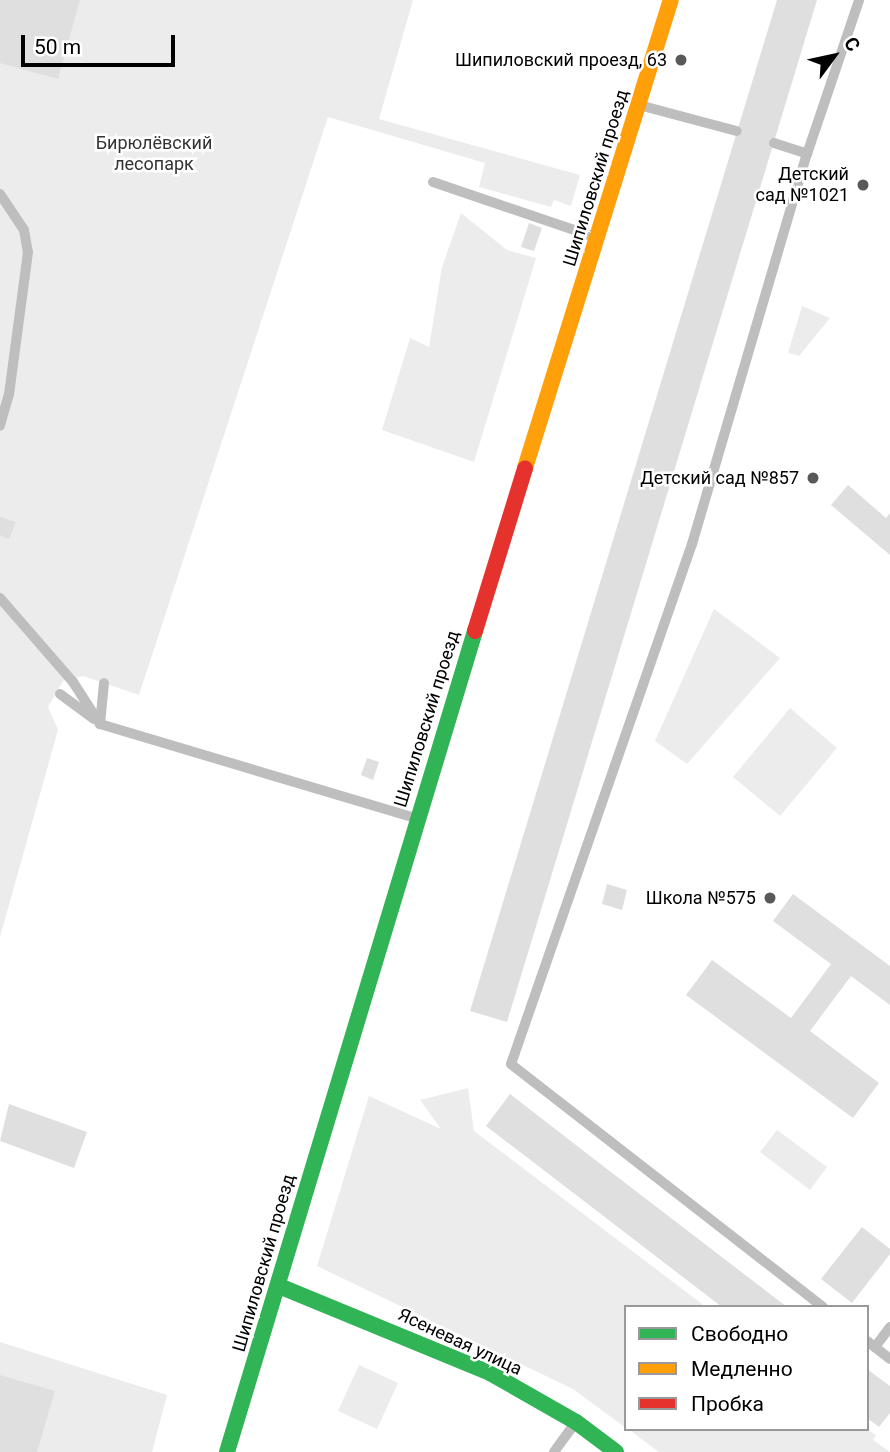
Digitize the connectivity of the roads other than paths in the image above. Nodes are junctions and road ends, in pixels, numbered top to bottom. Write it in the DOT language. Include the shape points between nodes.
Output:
graph roads {
  1 [pos="671,0"];
  2 [pos="859,0"];
  3 [pos="639,105"];
  4 [pos="737,131"];
  5 [pos="774,143"];
  6 [pos="807,154"];
  7 [pos="433,182"];
  8 [pos="0,194"];
  9 [pos="599,238"];
  10 [pos="0,426"];
  11 [pos="0,598"];
  12 [pos="104,683"];
  13 [pos="60,695"];
  14 [pos="100,724"];
  15 [pos="416,818"];
  16 [pos="279,1286"];
  17 [pos="820,1305"];
  18 [pos="890,1327"];
  19 [pos="871,1344"];
  20 [pos="890,1359"];
  21 [pos="576,1422"];
  22 [pos="226,1452"];
  23 [pos="554,1452"];
  24 [pos="616,1452"];
  1 -- 3 [label="main road, Шипиловский проезд"];
  2 -- 6 [label="lane"];
  3 -- 4 [label="lane"];
  3 -- 9 [label="main road, Шипиловский проезд"];
  5 -- 6 [label="lane"];
  6 -- 17 [label="lane" via="692,544 511,1064"];
  7 -- 9 [label="lane"];
  8 -- 10 [label="lane" via="24,230 28,252 9,394"];
  9 -- 15 [label="main road, Шипиловский проезд"];
  11 -- 14 [label="lane" via="73,682"];
  12 -- 14 [label="lane"];
  13 -- 14 [label="lane"];
  14 -- 15 [label="lane"];
  15 -- 16 [label="main road, Шипиловский проезд"];
  16 -- 21 [label="main road, Ясеневая улица" via="490,1373"];
  16 -- 22 [label="main road, Шипиловский проезд"];
  18 -- 19 [label="lane"];
  19 -- 20 [label="lane"];
  21 -- 23 [label="lane"];
  21 -- 24 [label="main road, Ясеневая улица"];
}
